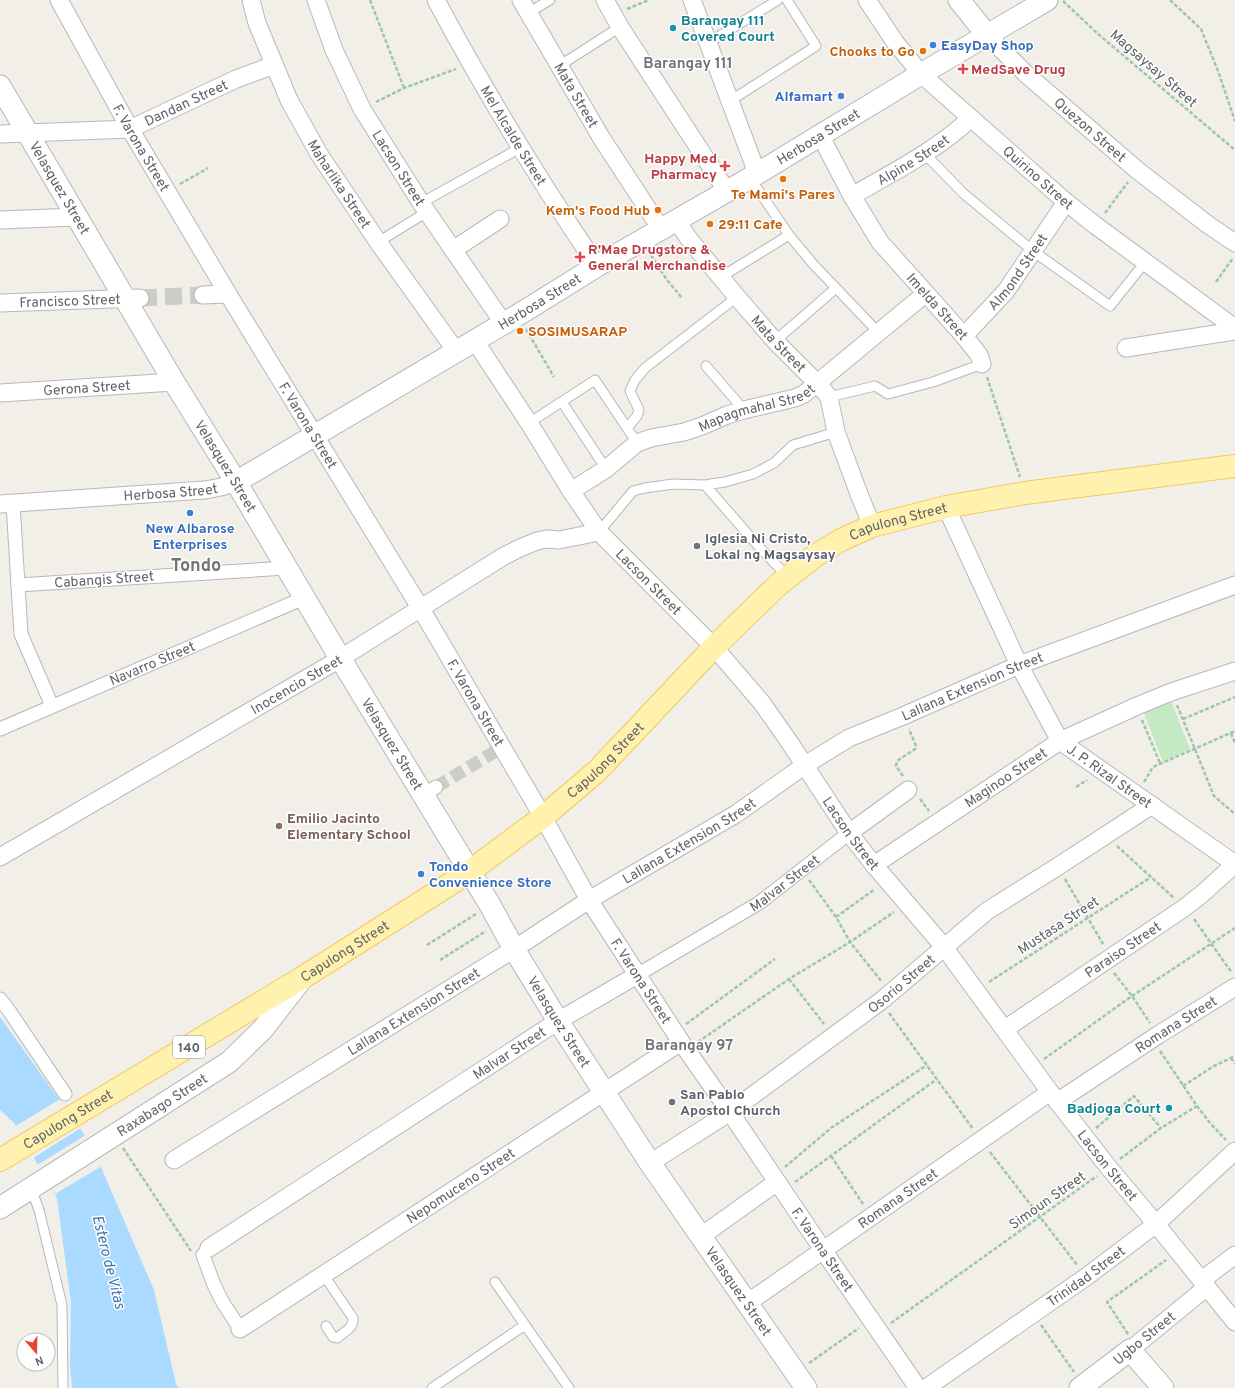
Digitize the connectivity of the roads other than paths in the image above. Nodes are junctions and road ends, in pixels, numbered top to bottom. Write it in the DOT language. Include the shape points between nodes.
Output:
graph roads {
  1 [pos="59,0"];
  2 [pos="251,0"];
  3 [pos="316,0"];
  4 [pos="436,0"];
  5 [pos="550,0"];
  6 [pos="605,0"];
  7 [pos="692,0"];
  8 [pos="778,0"];
  9 [pos="787,0"];
  10 [pos="867,0"];
  11 [pos="959,0"];
  12 [pos="1047,0"];
  13 [pos="525,6"];
  14 [pos="617,21"];
  15 [pos="987,36"];
  16 [pos="708,43"];
  17 [pos="274,65"];
  18 [pos="559,66"];
  19 [pos="920,74"];
  20 [pos="0,86"];
  21 [pos="730,101"];
  22 [pos="971,118"];
  23 [pos="130,129"];
  24 [pos="27,133"];
  25 [pos="0,134"];
  26 [pos="820,135"];
  27 [pos="520,148"];
  28 [pos="925,154"];
  29 [pos="753,175"];
  30 [pos="726,190"];
  31 [pos="852,196"];
  32 [pos="1066,202"];
  33 [pos="424,208"];
  34 [pos="77,217"];
  35 [pos="500,219"];
  36 [pos="0,220"];
  37 [pos="669,224"];
  38 [pos="789,235"];
  39 [pos="378,242"];
  40 [pos="1235,243"];
  41 [pos="453,250"];
  42 [pos="1033,251"];
  43 [pos="1146,261"];
  44 [pos="598,266"];
  45 [pos="721,277"];
  46 [pos="836,288"];
  47 [pos="228,294"];
  48 [pos="925,294"];
  49 [pos="204,295"];
  50 [pos="737,297"];
  51 [pos="132,298"];
  52 [pos="0,303"];
  53 [pos="511,320"];
  54 [pos="1235,328"];
  55 [pos="1235,331"];
  56 [pos="878,332"];
  57 [pos="964,336"];
  58 [pos="475,341"];
  59 [pos="775,341"];
  60 [pos="1126,348"];
  61 [pos="456,351"];
  62 [pos="982,364"];
  63 [pos="706,366"];
  64 [pos="174,382"];
  65 [pos="817,383"];
  66 [pos="0,393"];
  67 [pos="829,397"];
  68 [pos="562,402"];
  69 [pos="744,410"];
  70 [pos="529,423"];
  71 [pos="627,428"];
  72 [pos="836,432"];
  73 [pos="315,435"];
  74 [pos="637,443"];
  75 [pos="1235,466"];
  76 [pos="606,469"];
  77 [pos="236,482"];
  78 [pos="705,485"];
  79 [pos="571,491"];
  80 [pos="6,504"];
  81 [pos="946,507"];
  82 [pos="872,526"];
  83 [pos="599,532"];
  84 [pos="286,568"];
  85 [pos="788,577"];
  86 [pos="18,585"];
  87 [pos="1235,585"];
  88 [pos="304,598"];
  89 [pos="421,608"];
  90 [pos="714,647"];
  91 [pos="340,658"];
  92 [pos="1019,665"];
  93 [pos="1233,674"];
  94 [pos="52,706"];
  95 [pos="0,729"];
  96 [pos="1060,741"];
  97 [pos="805,765"];
  98 [pos="911,790"];
  99 [pos="1152,805"];
  100 [pos="543,817"];
  101 [pos="849,833"];
  102 [pos="0,857"];
  103 [pos="1235,864"];
  104 [pos="874,865"];
  105 [pos="469,872"];
  106 [pos="589,900"];
  107 [pos="944,947"];
  108 [pos="514,949"];
  109 [pos="637,975"];
  110 [pos="302,978"];
  111 [pos="1235,987"];
  112 [pos="0,999"];
  113 [pos="558,1021"];
  114 [pos="1005,1030"];
  115 [pos="681,1042"];
  116 [pos="603,1093"];
  117 [pos="65,1094"];
  118 [pos="1053,1097"];
  119 [pos="730,1112"];
  120 [pos="1231,1146"];
  121 [pos="0,1160"];
  122 [pos="174,1160"];
  123 [pos="650,1163"];
  124 [pos="778,1183"];
  125 [pos="39,1184"];
  126 [pos="0,1208"];
  127 [pos="1156,1224"];
  128 [pos="700,1237"];
  129 [pos="823,1250"];
  130 [pos="206,1251"];
  131 [pos="1235,1255"];
  132 [pos="323,1274"];
  133 [pos="495,1282"];
  134 [pos="1204,1284"];
  135 [pos="1229,1301"];
  136 [pos="746,1304"];
  137 [pos="1235,1322"];
  138 [pos="525,1325"];
  139 [pos="326,1326"];
  140 [pos="240,1329"];
  141 [pos="1134,1348"];
  142 [pos="800,1383"];
  143 [pos="1082,1387"];
  144 [pos="63,1388"];
  145 [pos="432,1388"];
  146 [pos="569,1388"];
  147 [pos="918,1388"];
  148 [pos="926,1388"];
  149 [pos="1162,1388"];
  1 -- 23 [label="street, F. Varona Street"];
  2 -- 17 [label="street, Maharlika Street" via="257,23"];
  3 -- 33 [label="street, Lacson Street" via="334,50 362,109"];
  4 -- 27 [label="street, Mel Alcalde Street"];
  5 -- 13 [label="lane"];
  6 -- 14 [label="street"];
  7 -- 16 [label="street"];
  8 -- 16 [label="lane"];
  9 -- 21 [label="lane" via="816,46"];
  10 -- 19 [label="street, Quirino Street"];
  11 -- 15 [label="street, Quezon Street"];
  12 -- 15 [label="street, Herbosa Street"];
  13 -- 18 [label="street, Mata Street"];
  14 -- 18 [label="lane"];
  14 -- 30 [label="street"];
  15 -- 19 [label="street, Herbosa Street"];
  15 -- 40 [label="street, Quezon Street" via="1026,74 1137,170"];
  16 -- 21 [label="street"];
  17 -- 23 [label="street, Dandan Street" via="236,79"];
  17 -- 39 [label="street, Maharlika Street" via="289,100 319,154"];
  18 -- 37 [label="street, Mata Street" via="602,139"];
  19 -- 22 [label="street, Quirino Street"];
  19 -- 26 [label="street, Herbosa Street"];
  20 -- 24 [label="street, Velasquez Street"];
  21 -- 29 [label="street"];
  22 -- 28 [label="street, Alpine Street" via="955,134"];
  22 -- 32 [label="street, Quirino Street"];
  23 -- 24 [label="street, Dandan Street"];
  23 -- 47 [label="street, F. Varona Street"];
  24 -- 25 [label="street, Dandan Street"];
  24 -- 34 [label="street, Velasquez Street"];
  26 -- 29 [label="street, Herbosa Street"];
  26 -- 31 [label="street, Imelda Street"];
  27 -- 33 [label="lane"];
  27 -- 44 [label="street, Mel Alcalde Street"];
  28 -- 31 [label="street, Alpine Street"];
  28 -- 42 [label="lane" via="964,194"];
  29 -- 30 [label="street, Herbosa Street"];
  29 -- 38 [label="lane"];
  30 -- 37 [label="street, Herbosa Street"];
  31 -- 48 [label="street, Imelda Street" via="880,242"];
  32 -- 42 [label="street, Almond Street"];
  32 -- 43 [label="street, Quirino Street"];
  33 -- 39 [label="lane"];
  33 -- 41 [label="street, Lacson Street"];
  34 -- 36 [label="street"];
  34 -- 51 [label="street, Velasquez Street"];
  35 -- 41 [label="street"];
  37 -- 44 [label="street, Herbosa Street"];
  37 -- 45 [label="street, Mata Street" via="689,239"];
  38 -- 45 [label="lane"];
  38 -- 46 [label="lane"];
  39 -- 61 [label="street, Maharlika Street"];
  41 -- 53 [label="street, Lacson Street"];
  42 -- 43 [label="lane" via="1110,306"];
  42 -- 57 [label="street, Almond Street" via="1006,291"];
  43 -- 54 [label="street, Quirino Street"];
  44 -- 53 [label="street, Herbosa Street"];
  45 -- 50 [label="street, Mata Street"];
  46 -- 56 [label="lane"];
  46 -- 59 [label="lane"];
  47 -- 49 [label="street"];
  47 -- 73 [label="street, F. Varona Street"];
  48 -- 56 [label="street, Mapagmahal Street"];
  48 -- 57 [label="street, Imelda Street"];
  50 -- 59 [label="street, Mata Street"];
  50 -- 71 [label="lane" via="646,368 635,380 630,391 639,410"];
  51 -- 52 [label="street, Francisco Street"];
  51 -- 64 [label="street, Velasquez Street"];
  53 -- 58 [label="street, Herbosa Street"];
  55 -- 60 [label="street"];
  56 -- 65 [label="street, Mapagmahal Street"];
  57 -- 62 [label="street, Imelda Street" via="980,356"];
  58 -- 61 [label="street, Herbosa Street"];
  58 -- 70 [label="street, Lacson Street"];
  59 -- 65 [label="street, Mata Street"];
  61 -- 73 [label="street, Herbosa Street"];
  62 -- 67 [label="lane" via="933,382 888,394 875,386"];
  63 -- 69 [label="lane"];
  64 -- 66 [label="street, Gerona Street"];
  64 -- 77 [label="street, Velasquez Street"];
  65 -- 67 [label="street, Mata Street"];
  65 -- 69 [label="street, Mapagmahal Street" via="796,398"];
  67 -- 72 [label="street, Mata Street"];
  68 -- 70 [label="lane"];
  68 -- 71 [label="lane" via="595,380"];
  68 -- 76 [label="lane"];
  69 -- 74 [label="street, Mapagmahal Street" via="684,432"];
  70 -- 79 [label="street, Lacson Street"];
  71 -- 74 [label="lane"];
  72 -- 78 [label="lane" via="792,445 774,463 753,474"];
  72 -- 82 [label="street, Mata Street"];
  73 -- 77 [label="street, Herbosa Street"];
  73 -- 89 [label="street, F. Varona Street"];
  74 -- 76 [label="street, Mapagmahal Street"];
  75 -- 81 [label="main road, Capulong Street / 140" via="1025,493"];
  76 -- 79 [label="street, Mapagmahal Street"];
  77 -- 80 [label="street, Herbosa Street" via="204,490"];
  77 -- 84 [label="street, Velasquez Street"];
  78 -- 83 [label="lane" via="673,484 633,492"];
  78 -- 85 [label="lane"];
  79 -- 83 [label="street, Lacson Street"];
  80 -- 86 [label="street"];
  81 -- 82 [label="main road, Capulong Street / 140"];
  81 -- 92 [label="street, J. P. Rizal Street"];
  82 -- 85 [label="main road, Capulong Street / 140" via="816,555"];
  83 -- 89 [label="street, Inocencio Street" via="559,540 537,541 520,548"];
  83 -- 90 [label="street, Lacson Street"];
  84 -- 86 [label="street, Cabangis Street"];
  84 -- 88 [label="street, Velasquez Street"];
  85 -- 90 [label="main road, Capulong Street / 140"];
  86 -- 94 [label="street" via="21,634"];
  87 -- 92 [label="street, Lallana Extension Street"];
  88 -- 91 [label="street, Velasquez Street"];
  88 -- 94 [label="street, Navarro Street"];
  89 -- 91 [label="street, Inocencio Street"];
  89 -- 100 [label="street, F. Varona Street" via="499,749"];
  90 -- 97 [label="street, Lacson Street" via="762,703"];
  90 -- 100 [label="main road, Capulong Street / 140" via="597,771"];
  91 -- 102 [label="street, Inocencio Street"];
  91 -- 105 [label="street, Velasquez Street" via="430,791"];
  92 -- 96 [label="street, J. P. Rizal Street"];
  92 -- 97 [label="street, Lallana Extension Street" via="849,738"];
  93 -- 96 [label="street, Maginoo Street" via="1171,692"];
  94 -- 95 [label="street, Navarro Street"];
  96 -- 99 [label="street, J. P. Rizal Street"];
  96 -- 104 [label="street, Maginoo Street"];
  97 -- 101 [label="street, Lacson Street"];
  97 -- 106 [label="street, Lallana Extension Street" via="736,814"];
  98 -- 101 [label="street"];
  99 -- 103 [label="street, J. P. Rizal Street"];
  99 -- 107 [label="street, Osorio Street" via="987,911"];
  100 -- 105 [label="main road, Capulong Street / 140"];
  100 -- 106 [label="street, F. Varona Street"];
  101 -- 104 [label="street, Lacson Street"];
  101 -- 109 [label="street, Malvar Street" via="759,903"];
  103 -- 114 [label="street, Paraiso Street" via="1184,908"];
  104 -- 107 [label="street, Lacson Street"];
  105 -- 108 [label="street, Velasquez Street"];
  105 -- 110 [label="main road, Capulong Street / 140"];
  106 -- 108 [label="street, Lallana Extension Street"];
  106 -- 109 [label="street, F. Varona Street"];
  107 -- 114 [label="street, Lacson Street"];
  107 -- 119 [label="street, Osorio Street" via="886,997"];
  108 -- 113 [label="street, Velasquez Street"];
  108 -- 122 [label="street, Lallana Extension Street"];
  109 -- 113 [label="street, Malvar Street"];
  109 -- 115 [label="street, F. Varona Street"];
  110 -- 121 [label="main road, Capulong Street / 140"];
  110 -- 125 [label="street, Raxabago Street" via="263,1029 229,1062"];
  111 -- 118 [label="street, Romana Street" via="1155,1038"];
  112 -- 117 [label="street"];
  113 -- 116 [label="street, Velasquez Street"];
  113 -- 130 [label="street, Malvar Street"];
  114 -- 118 [label="street, Lacson Street"];
  115 -- 116 [label="street, Nepomuceno Street"];
  115 -- 119 [label="street, F. Varona Street"];
  116 -- 123 [label="street, Velasquez Street"];
  116 -- 132 [label="street, Nepomuceno Street"];
  118 -- 127 [label="street, Lacson Street"];
  118 -- 129 [label="street, Romana Street" via="981,1140"];
  119 -- 123 [label="street, Osorio Street"];
  119 -- 124 [label="street, F. Varona Street"];
  120 -- 127 [label="street, Trinidad Street"];
  123 -- 128 [label="street, Velasquez Street"];
  124 -- 128 [label="street"];
  124 -- 129 [label="street, F. Varona Street"];
  125 -- 126 [label="street, Raxabago Street"];
  125 -- 144 [label="lane" via="39,1210 62,1304"];
  127 -- 134 [label="street, Lacson Street"];
  127 -- 148 [label="street, Trinidad Street" via="1086,1277"];
  128 -- 136 [label="street, Velasquez Street"];
  129 -- 136 [label="street, Romana Street"];
  129 -- 147 [label="street, F. Varona Street"];
  130 -- 140 [label="street" via="219,1296"];
  131 -- 134 [label="street, Ugbo Street"];
  132 -- 139 [label="lane" via="354,1323 337,1338 333,1337"];
  132 -- 140 [label="street, Nepomuceno Street"];
  133 -- 138 [label="lane"];
  134 -- 135 [label="street, Lacson Street"];
  134 -- 141 [label="street, Ugbo Street"];
  135 -- 137 [label="street, Lacson Street"];
  136 -- 142 [label="street, Velasquez Street"];
  138 -- 145 [label="lane"];
  138 -- 146 [label="lane"];
  141 -- 143 [label="street, Ugbo Street"];
  141 -- 149 [label="street"];
}
